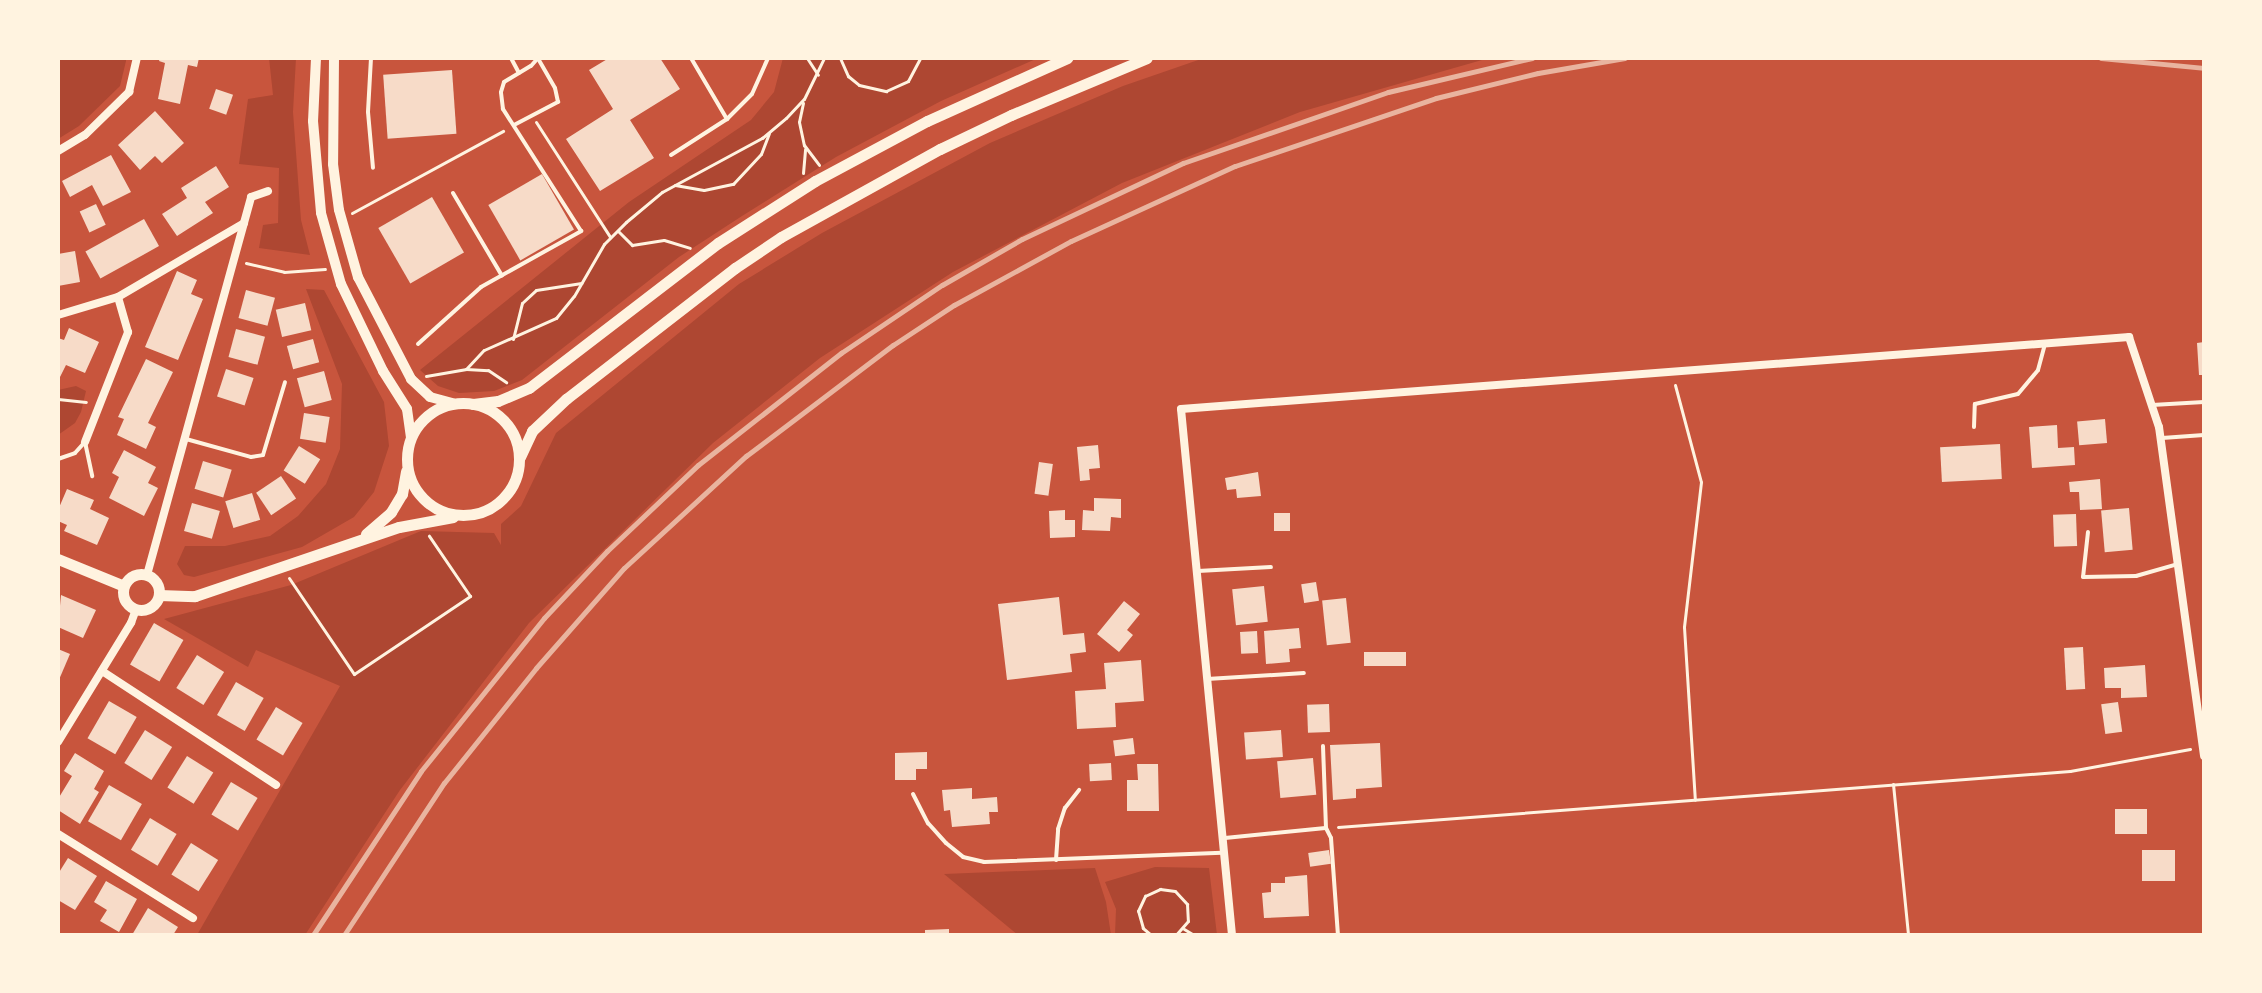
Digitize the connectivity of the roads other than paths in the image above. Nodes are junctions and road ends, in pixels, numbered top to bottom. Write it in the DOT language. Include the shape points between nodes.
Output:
graph roads {
  1 [pos="137,58"];
  2 [pos="316,58"];
  3 [pos="334,58"];
  4 [pos="371,58"];
  5 [pos="511,58"];
  6 [pos="538,58"];
  7 [pos="691,58"];
  8 [pos="768,58"];
  9 [pos="1067,58"];
  10 [pos="1147,58"];
  11 [pos="519,74"];
  12 [pos="727,119"];
  13 [pos="514,125"];
  14 [pos="58,151"];
  15 [pos="671,155"];
  16 [pos="373,168"];
  17 [pos="268,191"];
  18 [pos="453,193"];
  19 [pos="244,223"];
  20 [pos="502,276"];
  21 [pos="118,297"];
  22 [pos="58,315"];
  23 [pos="2045,343"];
  24 [pos="418,344"];
  25 [pos="285,382"];
  26 [pos="2204,402"];
  27 [pos="453,403"];
  28 [pos="473,404"];
  29 [pos="2152,405"];
  30 [pos="1974,427"];
  31 [pos="2204,435"];
  32 [pos="411,437"];
  33 [pos="2161,438"];
  34 [pos="186,439"];
  35 [pos="85,442"];
  36 [pos="520,457"];
  37 [pos="58,459"];
  38 [pos="407,469"];
  39 [pos="92,476"];
  40 [pos="461,515"];
  41 [pos="2088,532"];
  42 [pos="333,551"];
  43 [pos="58,559"];
  44 [pos="2179,564"];
  45 [pos="1271,567"];
  46 [pos="1197,571"];
  47 [pos="147,575"];
  48 [pos="124,586"];
  49 [pos="159,595"];
  50 [pos="136,609"];
  51 [pos="102,671"];
  52 [pos="1304,673"];
  53 [pos="1207,679"];
  54 [pos="59,738"];
  55 [pos="1323,746"];
  56 [pos="2204,746"];
  57 [pos="2204,756"];
  58 [pos="276,785"];
  59 [pos="1079,790"];
  60 [pos="913,794"];
  61 [pos="1326,828"];
  62 [pos="58,834"];
  63 [pos="1223,838"];
  64 [pos="1224,853"];
  65 [pos="1056,860"];
  66 [pos="193,918"];
  67 [pos="1232,935"];
  68 [pos="1338,935"];
  1 -- 14 [label="street" via="129,92 85,135"];
  2 -- 32 [label="street" via="315,166 321,213 336,267 383,371 407,409"];
  3 -- 27 [label="street" via="333,164 341,219 358,277 411,379 430,397"];
  4 -- 16 [label="lane"];
  5 -- 11 [label="lane"];
  6 -- 11 [label="lane"];
  6 -- 13 [label="lane" via="558,102"];
  7 -- 12 [label="lane"];
  8 -- 12 [label="lane" via="752,94"];
  9 -- 28 [label="main road" via="927,121 833,171 700,256 547,375 514,395"];
  10 -- 36 [label="main road" via="940,149 781,237 566,399 532,431"];
  11 -- 13 [label="lane" via="504,82 501,92 503,109"];
  12 -- 15 [label="lane"];
  13 -- 20 [label="lane" via="581,231"];
  17 -- 19 [label="street" via="251,197"];
  18 -- 20 [label="lane"];
  19 -- 21 [label="street"];
  19 -- 34 [label="street"];
  20 -- 24 [label="lane" via="481,287"];
  21 -- 22 [label="street"];
  21 -- 35 [label="street" via="128,332"];
  23 -- 29 [label="street" via="2129,337"];
  23 -- 30 [label="lane" via="2038,370 2018,394 1975,404"];
  23 -- 46 [label="street" via="1181,409"];
  25 -- 34 [label="lane" via="263,455 251,457"];
  26 -- 29 [label="lane"];
  27 -- 28 [label="main road"];
  27 -- 32 [label="main road" via="435,409"];
  28 -- 36 [label="main road" via="487,408 510,428"];
  29 -- 33 [label="street"];
  31 -- 33 [label="lane"];
  32 -- 38 [label="main road"];
  33 -- 44 [label="street"];
  34 -- 47 [label="street"];
  35 -- 37 [label="lane"];
  35 -- 39 [label="lane"];
  36 -- 40 [label="main road" via="511,488 501,501 488,510"];
  38 -- 40 [label="main road" via="423,499 437,510"];
  38 -- 42 [label="main road" via="402,494 391,512 358,540"];
  40 -- 42 [label="main road"];
  41 -- 44 [label="lane" via="2083,577 2136,576"];
  42 -- 49 [label="main road" via="195,596"];
  43 -- 48 [label="main road"];
  44 -- 56 [label="street"];
  45 -- 46 [label="lane"];
  46 -- 53 [label="street"];
  47 -- 48 [label="main road" via="131,577"];
  47 -- 49 [label="main road" via="157,583"];
  48 -- 50 [label="main road" via="126,601"];
  49 -- 50 [label="main road" via="149,608"];
  50 -- 51 [label="street"];
  51 -- 54 [label="street"];
  51 -- 58 [label="street"];
  52 -- 53 [label="lane"];
  53 -- 63 [label="street"];
  55 -- 61 [label="lane"];
  56 -- 57 [label="street"];
  59 -- 65 [label="lane" via="1058,829"];
  60 -- 65 [label="lane" via="928,823 963,857 1020,863"];
  61 -- 63 [label="lane"];
  61 -- 68 [label="lane"];
  62 -- 66 [label="street"];
  63 -- 64 [label="street"];
  64 -- 65 [label="lane"];
  64 -- 67 [label="street"];
}
